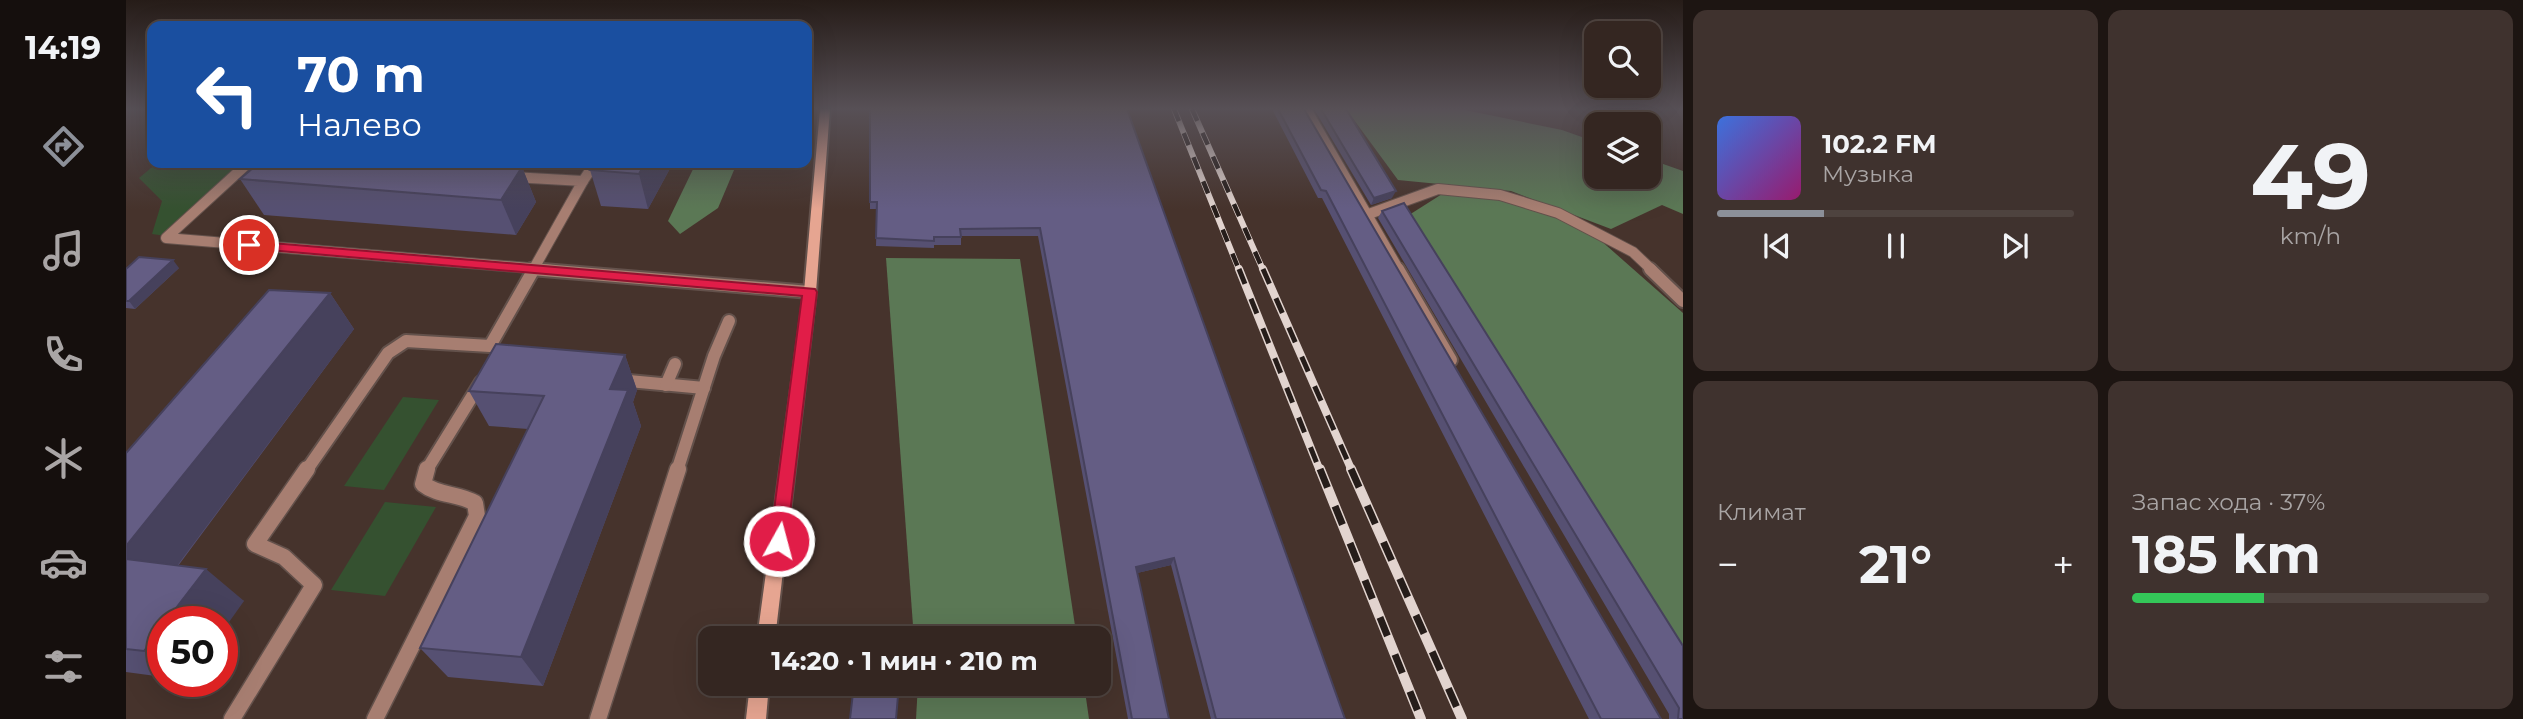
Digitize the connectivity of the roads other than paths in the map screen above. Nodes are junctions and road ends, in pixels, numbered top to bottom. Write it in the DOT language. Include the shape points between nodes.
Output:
graph roads {
  1 [pos="822,143"];
  2 [pos="1325,143"];
  3 [pos="243,168"];
  4 [pos="592,168"];
  5 [pos="501,177"];
  6 [pos="583,181"];
  7 [pos="1366,215"];
  8 [pos="532,270"];
  9 [pos="810,292"];
  10 [pos="1683,300"];
  11 [pos="729,321"];
  12 [pos="675,364"];
  13 [pos="1457,371"];
  14 [pos="497,373"];
  15 [pos="599,378"];
  16 [pos="666,385"];
  17 [pos="704,388"];
  18 [pos="768,626"];
  19 [pos="759,696"];
  20 [pos="232,719"];
  21 [pos="375,719"];
  22 [pos="598,719"];
  23 [pos="756,719"];
  1 -- 9 [label="main road"];
  2 -- 7 [label="lane"];
  3 -- 8 [label="lane" via="166,238"];
  4 -- 6 [label="lane"];
  5 -- 6 [label="lane"];
  6 -- 8 [label="lane"];
  7 -- 10 [label="lane" via="1438,188 1500,195 1558,213 1633,252"];
  7 -- 13 [label="lane"];
  8 -- 9 [label="lane"];
  8 -- 20 [label="lane" via="490,346 406,341 388,353 255,544 284,557 314,585"];
  9 -- 18 [label="main road"];
  11 -- 17 [label="lane"];
  12 -- 16 [label="lane"];
  14 -- 21 [label="lane" via="476,387 424,474 423,484 429,490 462,494 475,503 477,516"];
  15 -- 16 [label="lane"];
  16 -- 17 [label="lane"];
  17 -- 22 [label="lane"];
  19 -- 23 [label="main road"];
}
